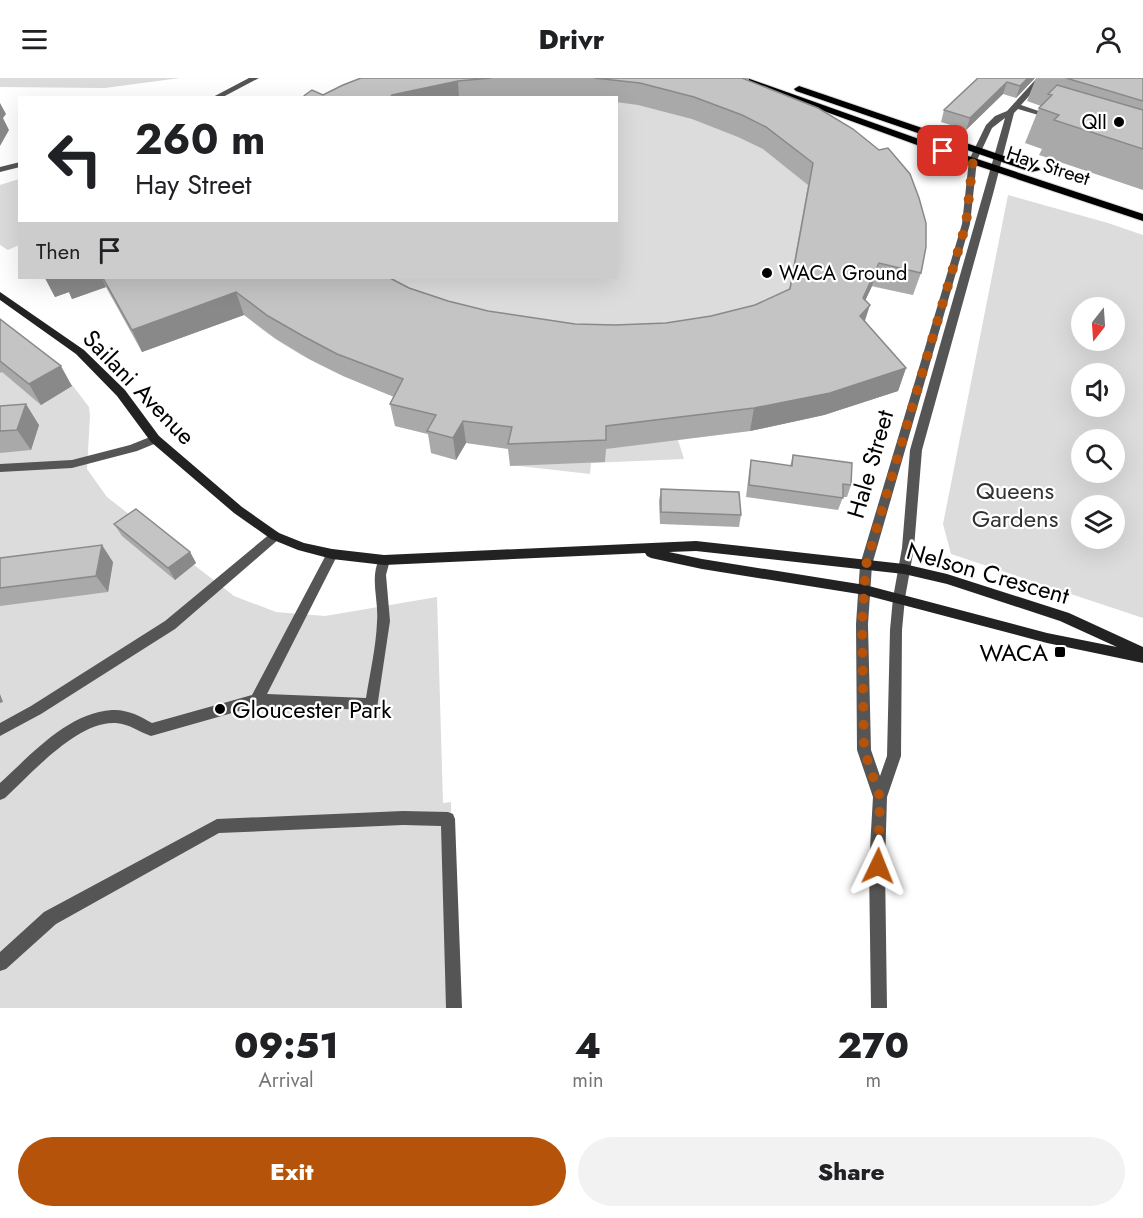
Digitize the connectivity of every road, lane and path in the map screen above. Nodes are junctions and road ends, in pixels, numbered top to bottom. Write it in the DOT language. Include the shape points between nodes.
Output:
graph roads {
  1 [pos="255,78"];
  2 [pos="738,78"];
  3 [pos="768,78"];
  4 [pos="1041,78"];
  5 [pos="218,96"];
  6 [pos="1016,105"];
  7 [pos="1010,113"];
  8 [pos="1066,121"];
  9 [pos="977,149"];
  10 [pos="973,160"];
  11 [pos="997,162"];
  12 [pos="18,165"];
  13 [pos="0,170"];
  14 [pos="1143,208"];
  15 [pos="1143,218"];
  16 [pos="0,295"];
  17 [pos="156,439"];
  18 [pos="0,468"];
  19 [pos="276,536"];
  20 [pos="635,550"];
  21 [pos="332,554"];
  22 [pos="384,560"];
  23 [pos="414,560"];
  24 [pos="866,565"];
  25 [pos="904,569"];
  26 [pos="865,590"];
  27 [pos="899,598"];
  28 [pos="1143,653"];
  29 [pos="1143,658"];
  30 [pos="257,700"];
  31 [pos="0,730"];
  32 [pos="0,793"];
  33 [pos="880,797"];
  34 [pos="0,963"];
  35 [pos="453,1008"];
  36 [pos="879,1008"];
  1 -- 5 [label="street"];
  2 -- 10 [label="main road, Hay Street"];
  3 -- 9 [label="main road, Hay Street"];
  4 -- 6 [label="street"];
  6 -- 7 [label="street"];
  6 -- 8 [label="street"];
  7 -- 9 [label="street, Hale Street" via="989,127"];
  7 -- 11 [label="street, Hale Street"];
  9 -- 10 [label="street, Hale Street"];
  9 -- 11 [label="main road, Hay Street"];
  10 -- 11 [label="main road, Hay Street"];
  10 -- 24 [label="street, Hale Street" via="966,224"];
  11 -- 14 [label="main road, Hay Street"];
  11 -- 15 [label="main road, Hay Street"];
  11 -- 25 [label="street, Hale Street" via="916,450"];
  12 -- 13 [label="street"];
  16 -- 17 [label="street, Sailani Avenue" via="80,352 121,393"];
  17 -- 18 [label="street" via="72,464"];
  17 -- 19 [label="street, Sailani Avenue" via="238,510"];
  19 -- 21 [label="street, Sailani Avenue"];
  19 -- 31 [label="street" via="170,625"];
  20 -- 23 [label="street, Nelson Crescent"];
  20 -- 24 [label="street, Nelson Crescent" via="696,546"];
  20 -- 26 [label="street, Nelson Crescent"];
  21 -- 22 [label="street, Sailani Avenue"];
  21 -- 30 [label="street"];
  22 -- 23 [label="street, Sailani Avenue"];
  22 -- 30 [label="street" via="384,621 372,704"];
  24 -- 25 [label="street, Nelson Crescent"];
  24 -- 26 [label="street, Hale Street"];
  25 -- 27 [label="street, Hale Street"];
  25 -- 28 [label="street, Nelson Crescent" via="1064,617"];
  26 -- 27 [label="street, Nelson Crescent"];
  26 -- 33 [label="street, Hale Street" via="864,750"];
  27 -- 29 [label="street, Nelson Crescent" via="1047,638"];
  27 -- 33 [label="street, Hale Street" via="894,756"];
  30 -- 32 [label="street" via="151,730 130,718 105,716 80,726 57,742"];
  33 -- 36 [label="street, Hale Street"];
  34 -- 35 [label="street" via="50,918 217,826 448,819"];
}
